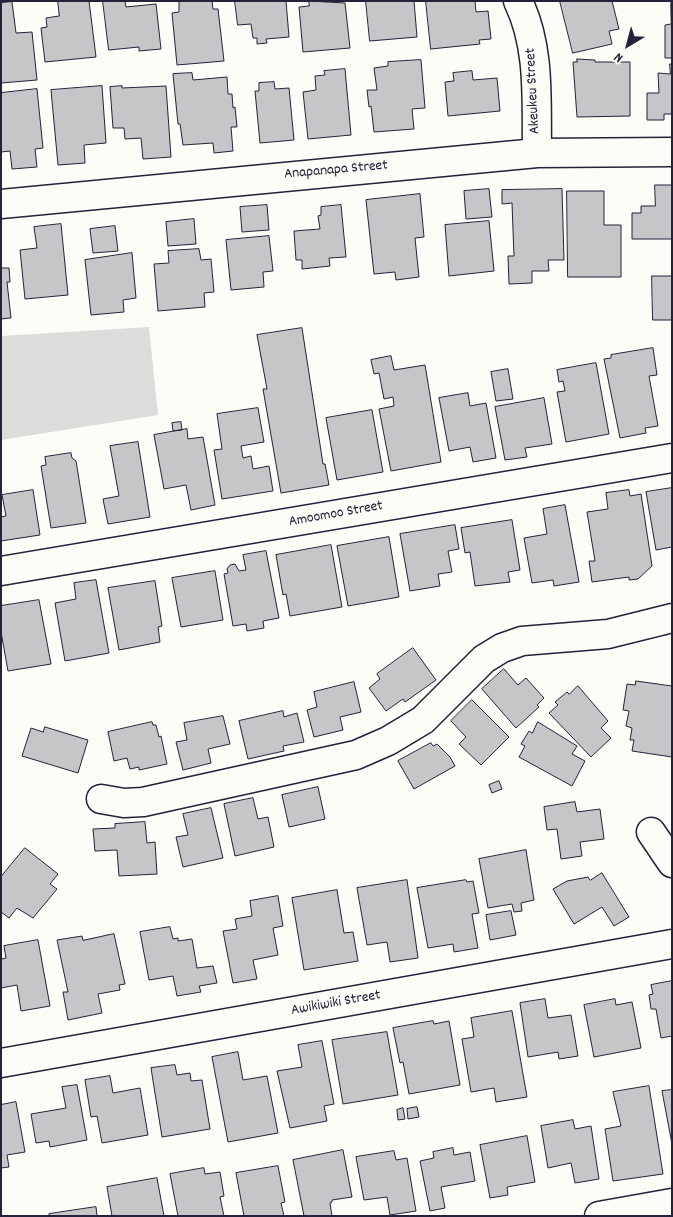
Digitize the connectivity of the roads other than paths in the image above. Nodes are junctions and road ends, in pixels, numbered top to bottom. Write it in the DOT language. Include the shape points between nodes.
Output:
graph roads {
  1 [pos="518,1"];
  2 [pos="672,152"];
  3 [pos="537,153"];
  4 [pos="1,204"];
  5 [pos="672,458"];
  6 [pos="1,571"];
  7 [pos="672,618"];
  8 [pos="101,799"];
  9 [pos="651,832"];
  10 [pos="672,863"];
  11 [pos="672,944"];
  12 [pos="1,1063"];
  13 [pos="672,1203"];
  14 [pos="599,1216"];
  1 -- 3 [label="street, Akeukeu Street" via="535,52"];
  2 -- 3 [label="street, Anapanapa Street"];
  3 -- 4 [label="street, Anapanapa Street"];
  5 -- 6 [label="street, Amoomoo Street"];
  7 -- 8 [label="street" via="608,634 522,641 502,648 484,659 423,720 356,756 143,802"];
  9 -- 10 [label="street"];
  11 -- 12 [label="street, Awikiwiki Street"];
  13 -- 14 [label="street"];
}
